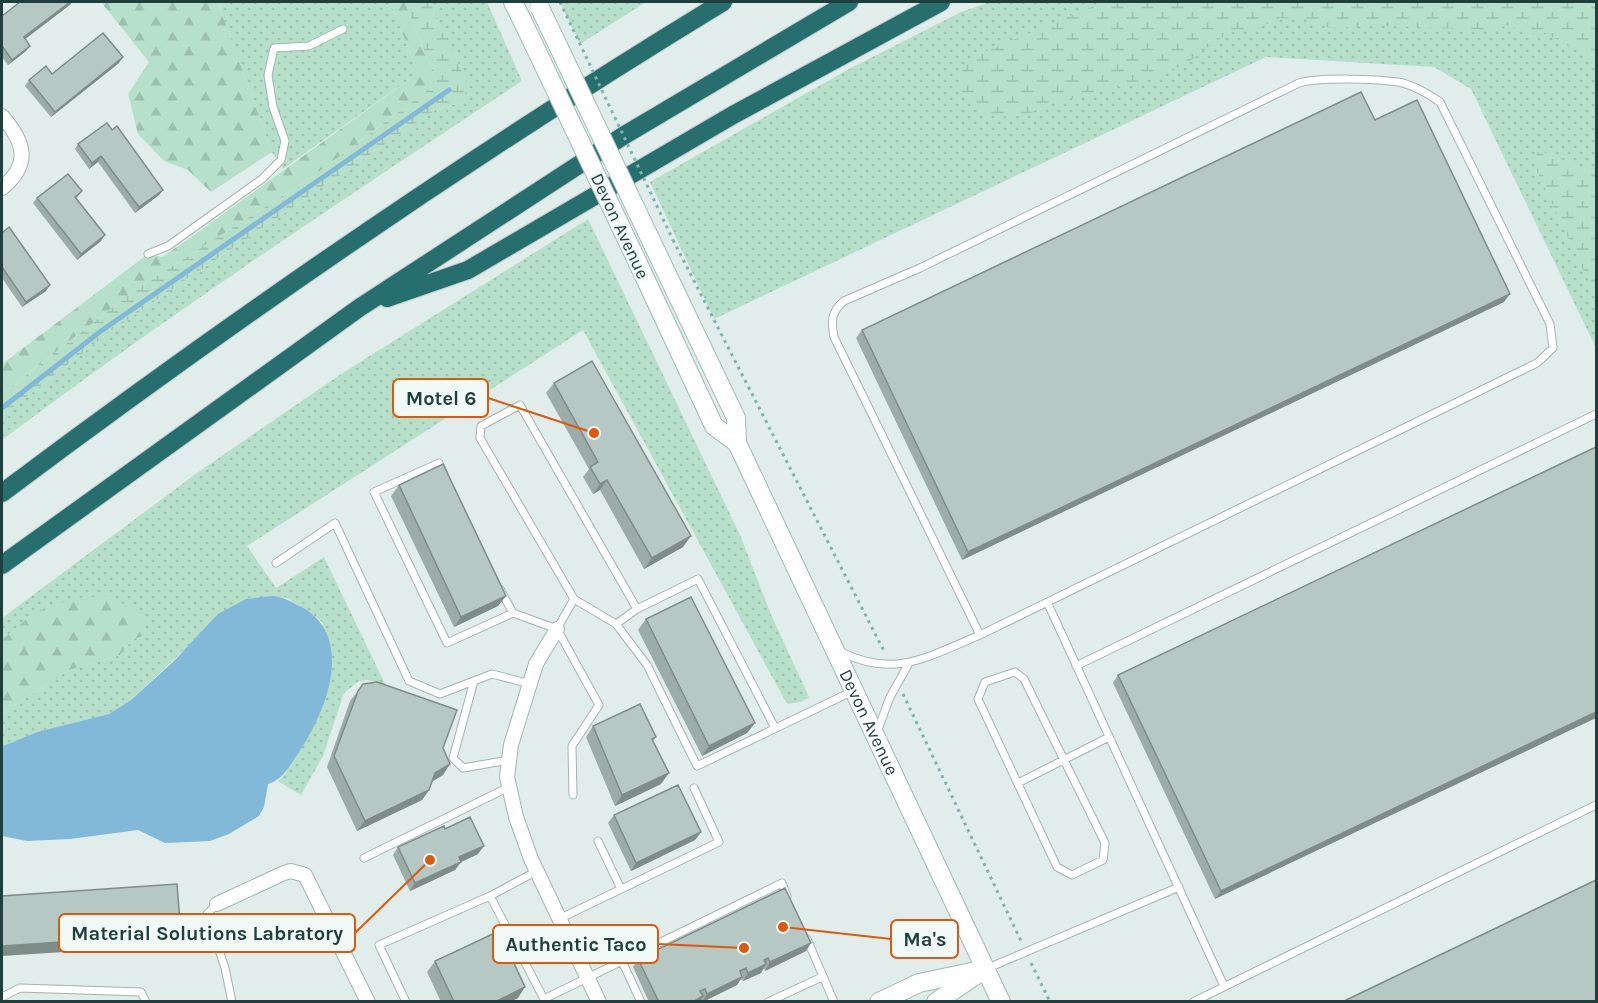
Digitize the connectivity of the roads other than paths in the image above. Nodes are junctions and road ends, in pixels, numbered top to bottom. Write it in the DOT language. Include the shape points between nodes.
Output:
graph roads {
  1 [pos="513,2"];
  2 [pos="723,2"];
  3 [pos="849,2"];
  4 [pos="941,2"];
  5 [pos="539,5"];
  6 [pos="343,29"];
  7 [pos="2,116"];
  8 [pos="2,188"];
  9 [pos="148,254"];
  10 [pos="359,308"];
  11 [pos="1596,414"];
  12 [pos="737,443"];
  13 [pos="449,484"];
  14 [pos="2,493"];
  15 [pos="276,563"];
  16 [pos="2,565"];
  17 [pos="497,581"];
  18 [pos="574,599"];
  19 [pos="1048,604"];
  20 [pos="637,609"];
  21 [pos="513,613"];
  22 [pos="616,624"];
  23 [pos="557,629"];
  24 [pos="980,635"];
  25 [pos="835,650"];
  26 [pos="908,665"];
  27 [pos="1076,666"];
  28 [pos="474,681"];
  29 [pos="530,684"];
  30 [pos="855,690"];
  31 [pos="775,728"];
  32 [pos="876,734"];
  33 [pos="1109,737"];
  34 [pos="509,760"];
  35 [pos="1064,760"];
  36 [pos="1018,783"];
  37 [pos="509,787"];
  38 [pos="694,788"];
  39 [pos="573,795"];
  40 [pos="1596,805"];
  41 [pos="598,841"];
  42 [pos="364,858"];
  43 [pos="537,871"];
  44 [pos="1179,887"];
  45 [pos="621,889"];
  46 [pos="490,896"];
  47 [pos="790,903"];
  48 [pos="217,904"];
  49 [pos="561,918"];
  50 [pos="804,931"];
  51 [pos="621,960"];
  52 [pos="986,969"];
  53 [pos="586,976"];
  54 [pos="822,977"];
  55 [pos="1224,986"];
  56 [pos="2,997"];
  57 [pos="542,1000"];
  58 [pos="594,1000"];
  59 [pos="146,1002"];
  60 [pos="232,1002"];
  61 [pos="368,1002"];
  62 [pos="406,1002"];
  63 [pos="641,1002"];
  64 [pos="768,1002"];
  65 [pos="834,1002"];
  66 [pos="879,1002"];
  67 [pos="936,1002"];
  68 [pos="1001,1002"];
  69 [pos="1193,1002"];
  1 -- 12 [label="main road, Devon Avenue, bridge" via="714,426"];
  2 -- 14 [label="highway" via="378,224"];
  3 -- 10 [label="highway" via="623,136"];
  4 -- 10 [label="highway" via="733,115 468,270"];
  5 -- 12 [label="main road, Devon Avenue, bridge" via="736,418"];
  6 -- 9 [label="lane" via="309,46 274,48 268,75 273,107 285,141 281,160 262,179 168,246"];
  7 -- 8 [label="street" via="17,133 22,155 15,177"];
  10 -- 16 [label="highway"];
  11 -- 27 [label="lane"];
  12 -- 25 [label="main road, Devon Avenue"];
  13 -- 21 [label="lane" via="439,463 374,492 447,643"];
  15 -- 28 [label="lane" via="335,523 409,681 440,694"];
  17 -- 21 [label="lane"];
  18 -- 20 [label="lane" via="480,438 480,426 520,405"];
  18 -- 22 [label="lane"];
  18 -- 23 [label="lane"];
  19 -- 24 [label="lane"];
  19 -- 24 [label="lane" via="1537,363 1553,348 1550,324 1440,102 1418,88 1398,82 1299,83 835,308 831,320 834,337"];
  19 -- 27 [label="lane"];
  20 -- 22 [label="lane"];
  20 -- 31 [label="lane" via="698,579"];
  21 -- 23 [label="lane"];
  22 -- 31 [label="lane" via="647,665 697,766"];
  23 -- 29 [label="street" via="536,664"];
  23 -- 39 [label="lane" via="598,705 572,746"];
  24 -- 26 [label="lane"];
  25 -- 26 [label="lane" via="854,659"];
  25 -- 30 [label="main road, Devon Avenue"];
  26 -- 32 [label="lane"];
  27 -- 33 [label="lane"];
  28 -- 29 [label="lane" via="492,674"];
  28 -- 34 [label="lane" via="453,758 463,768"];
  29 -- 34 [label="street"];
  30 -- 31 [label="lane"];
  30 -- 32 [label="main road, Devon Avenue"];
  32 -- 52 [label="main road, Devon Avenue"];
  33 -- 35 [label="lane"];
  33 -- 44 [label="lane"];
  34 -- 37 [label="street"];
  35 -- 36 [label="lane"];
  35 -- 36 [label="lane" via="1023,679 1015,672 985,682 978,699"];
  35 -- 36 [label="lane" via="1105,843 1103,860 1072,875 1057,867"];
  37 -- 42 [label="lane"];
  37 -- 43 [label="street"];
  38 -- 45 [label="lane" via="719,842"];
  40 -- 55 [label="lane"];
  41 -- 45 [label="lane"];
  43 -- 46 [label="lane"];
  43 -- 49 [label="street"];
  44 -- 52 [label="lane"];
  44 -- 55 [label="lane"];
  45 -- 49 [label="lane"];
  46 -- 57 [label="lane"];
  46 -- 62 [label="lane" via="379,945"];
  47 -- 51 [label="lane" via="782,883"];
  48 -- 60 [label="lane" via="207,914"];
  48 -- 61 [label="street" via="284,873 305,875"];
  49 -- 53 [label="street"];
  50 -- 54 [label="lane"];
  51 -- 53 [label="lane"];
  51 -- 63 [label="lane"];
  52 -- 66 [label="main road" via="919,983"];
  52 -- 67 [label="main road"];
  52 -- 68 [label="main road, Devon Avenue"];
  53 -- 57 [label="lane"];
  53 -- 58 [label="street"];
  54 -- 64 [label="lane"];
  54 -- 65 [label="lane"];
  55 -- 69 [label="lane"];
  56 -- 59 [label="lane" via="20,988 141,992"];
}
